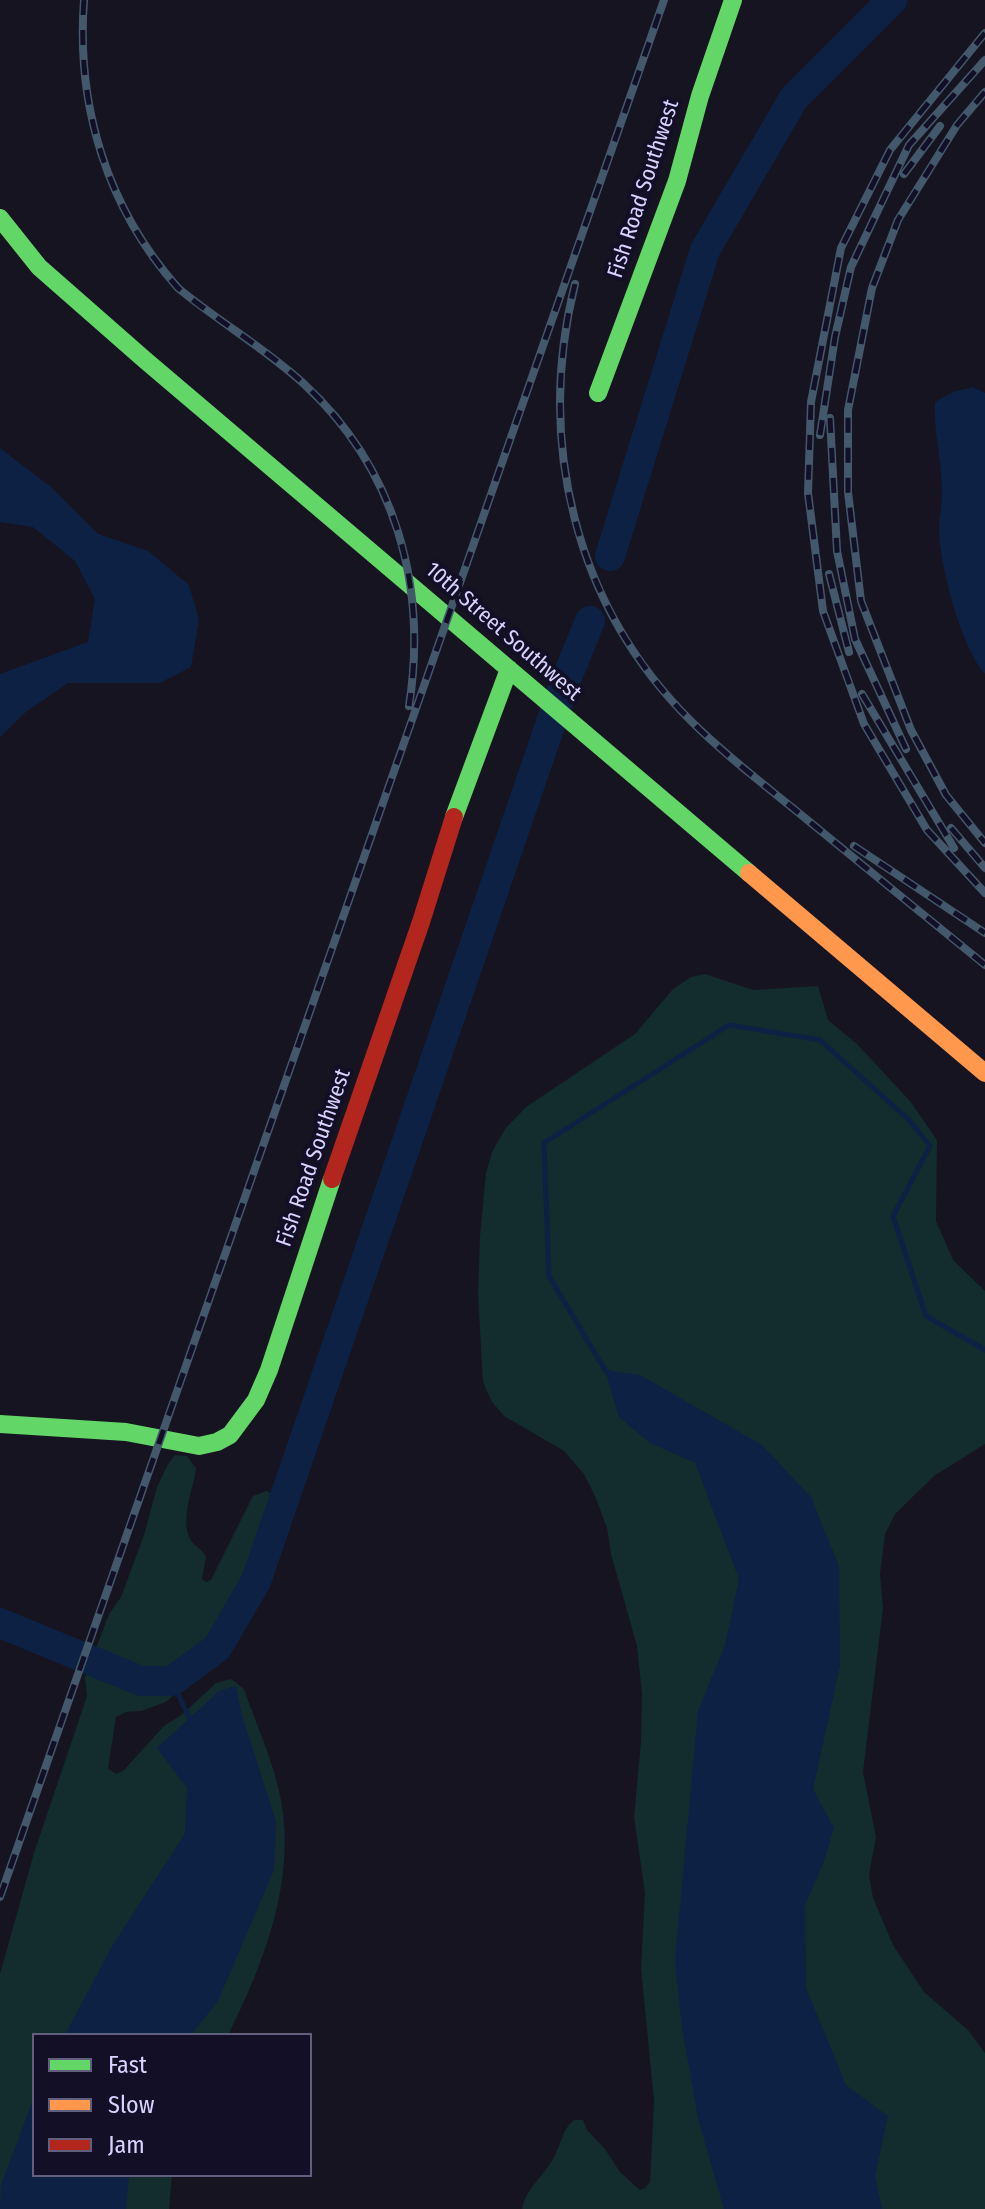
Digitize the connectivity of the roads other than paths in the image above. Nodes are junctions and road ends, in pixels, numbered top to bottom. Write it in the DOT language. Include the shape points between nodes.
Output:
graph roads {
  1 [pos="733,0"];
  2 [pos="0,218"];
  3 [pos="598,393"];
  4 [pos="509,669"];
  5 [pos="985,1073"];
  6 [pos="0,1424"];
  1 -- 3 [label="street, Fish Road Southwest" via="677,181"];
  2 -- 4 [label="street, 10th Street Southwest" via="39,267"];
  4 -- 5 [label="street, 10th Street Southwest"];
  4 -- 6 [label="street, Fish Road Southwest" via="256,1400 230,1435 199,1446 126,1432"];
}
